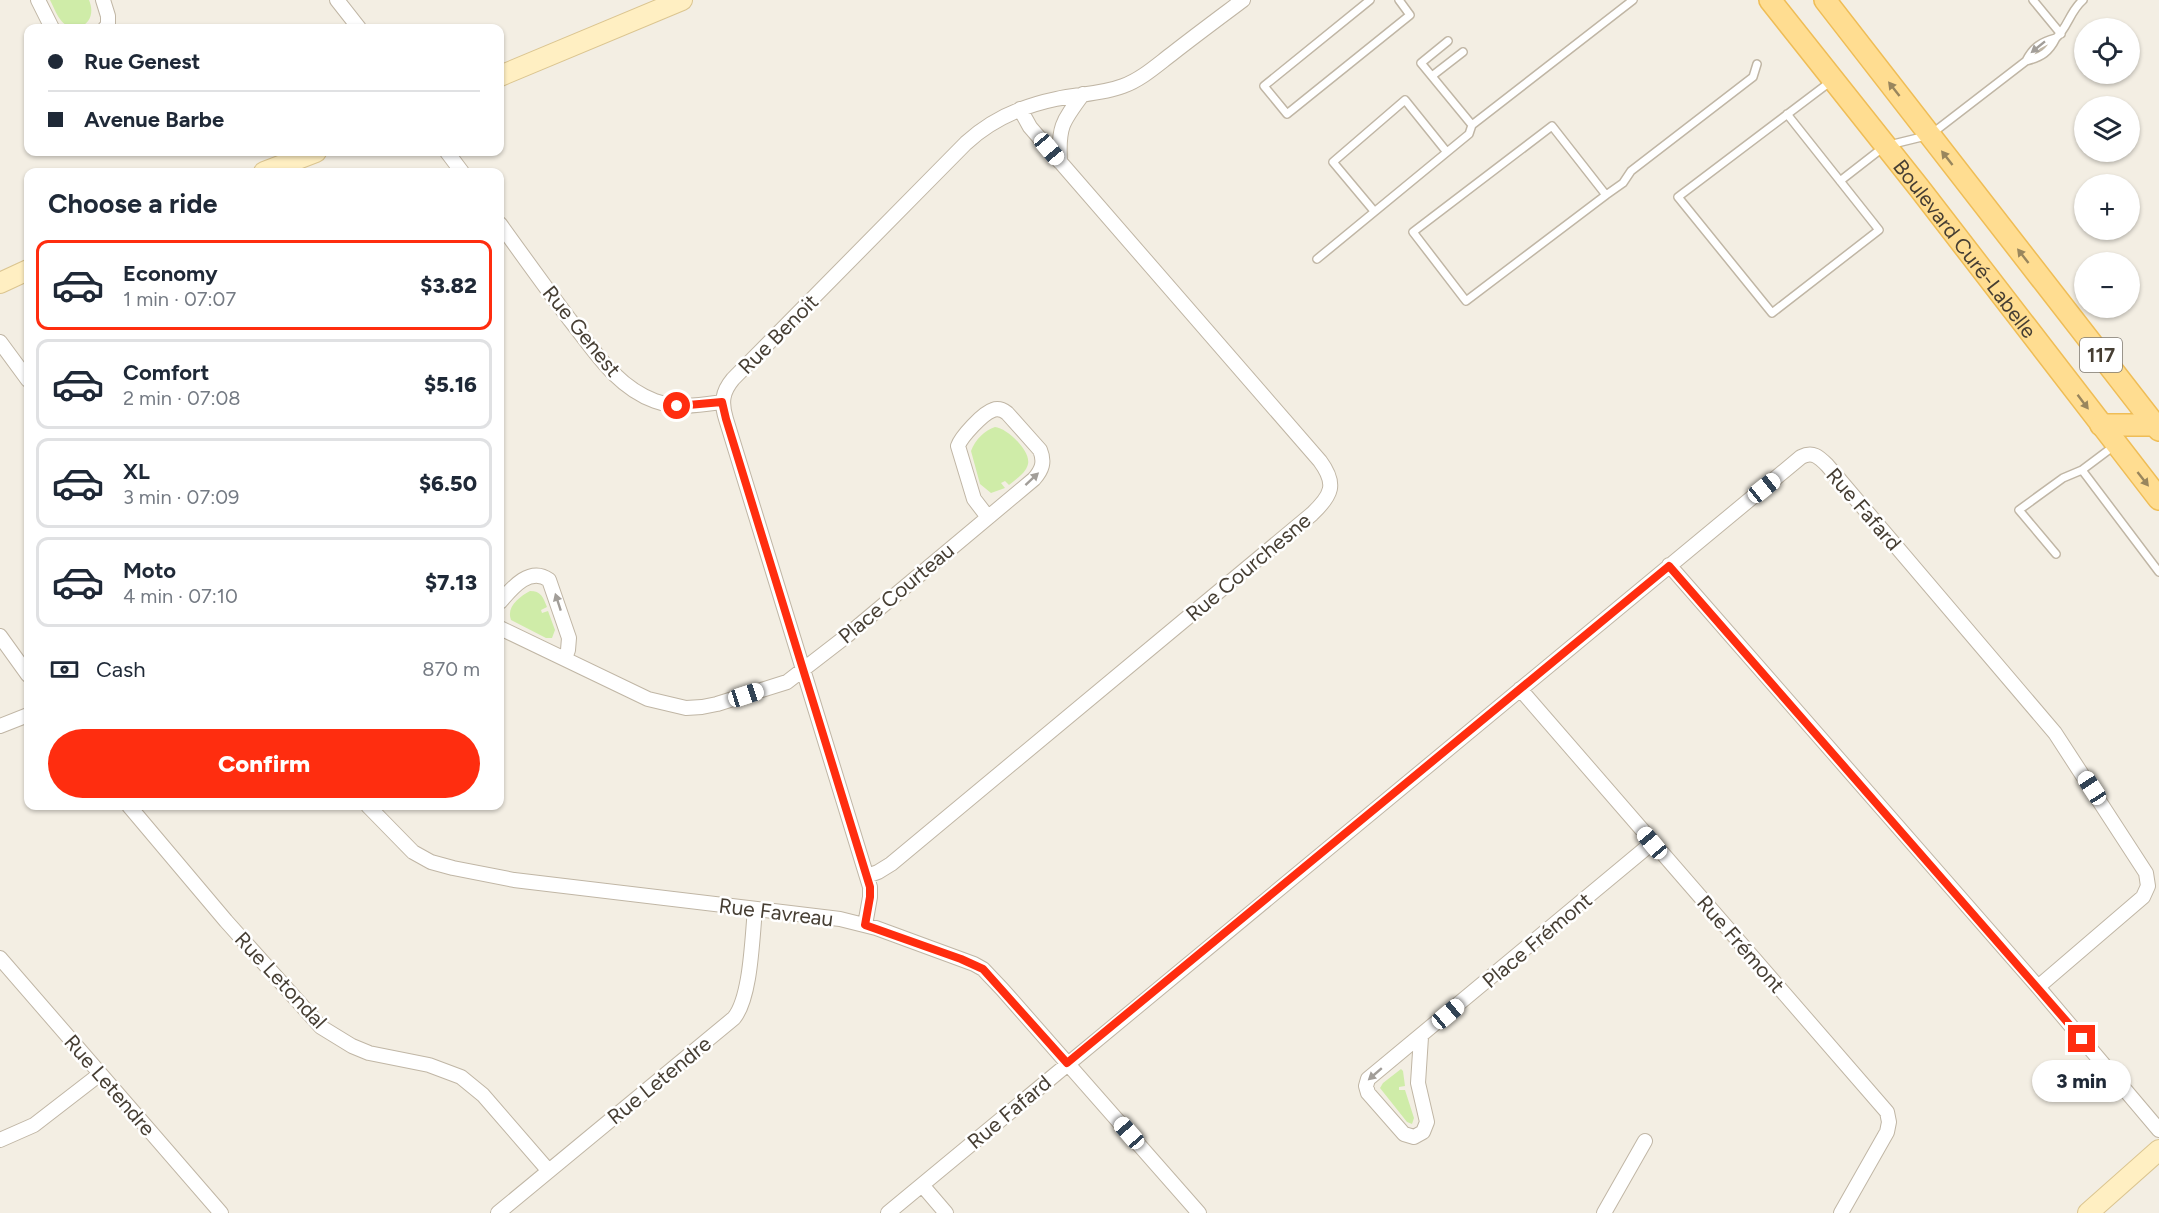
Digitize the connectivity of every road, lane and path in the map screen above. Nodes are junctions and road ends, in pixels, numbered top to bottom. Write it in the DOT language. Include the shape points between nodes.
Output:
graph roads {
  1 [pos="38,0"];
  2 [pos="103,0"];
  3 [pos="337,0"];
  4 [pos="682,0"];
  5 [pos="1243,0"];
  6 [pos="1370,0"];
  7 [pos="1398,0"];
  8 [pos="1633,0"];
  9 [pos="1770,0"];
  10 [pos="1825,0"];
  11 [pos="2033,0"];
  12 [pos="2082,0"];
  13 [pos="50,24"];
  14 [pos="108,24"];
  15 [pos="356,24"];
  16 [pos="2059,36"];
  17 [pos="1448,41"];
  18 [pos="1463,52"];
  19 [pos="1757,64"];
  20 [pos="504,74"];
  21 [pos="1432,76"];
  22 [pos="1833,80"];
  23 [pos="1083,94"];
  24 [pos="1020,109"];
  25 [pos="1787,114"];
  26 [pos="1472,125"];
  27 [pos="1930,135"];
  28 [pos="1885,146"];
  29 [pos="1446,151"];
  30 [pos="306,156"];
  31 [pos="1060,162"];
  32 [pos="274,168"];
  33 [pos="1840,181"];
  34 [pos="1606,195"];
  35 [pos="1374,211"];
  36 [pos="504,229"];
  37 [pos="1317,259"];
  38 [pos="24,272"];
  39 [pos="0,283"];
  40 [pos="0,342"];
  41 [pos="24,375"];
  42 [pos="722,402"];
  43 [pos="2101,425"];
  44 [pos="2158,426"];
  45 [pos="2116,445"];
  46 [pos="2082,470"];
  47 [pos="2159,500"];
  48 [pos="987,516"];
  49 [pos="2056,554"];
  50 [pos="1669,566"];
  51 [pos="2159,572"];
  52 [pos="504,598"];
  53 [pos="504,630"];
  54 [pos="0,636"];
  55 [pos="565,658"];
  56 [pos="24,669"];
  57 [pos="804,669"];
  58 [pos="1520,689"];
  59 [pos="24,717"];
  60 [pos="0,726"];
  61 [pos="132,810"];
  62 [pos="372,810"];
  63 [pos="1652,843"];
  64 [pos="867,876"];
  65 [pos="755,910"];
  66 [pos="865,925"];
  67 [pos="0,958"];
  68 [pos="2038,987"];
  69 [pos="1421,1037"];
  70 [pos="1067,1063"];
  71 [pos="100,1074"];
  72 [pos="2159,1130"];
  73 [pos="0,1140"];
  74 [pos="1645,1141"];
  75 [pos="2159,1150"];
  76 [pos="548,1170"];
  77 [pos="922,1185"];
  78 [pos="221,1213"];
  79 [pos="498,1213"];
  80 [pos="888,1213"];
  81 [pos="946,1213"];
  82 [pos="1199,1213"];
  83 [pos="1604,1213"];
  84 [pos="1841,1213"];
  85 [pos="2088,1213"];
  1 -- 13 [label="street"];
  2 -- 14 [label="street"];
  3 -- 15 [label="street"];
  4 -- 20 [label="street"];
  5 -- 23 [label="street, Rue Benoit" via="1141,77 1123,86"];
  6 -- 7 [label="lane" via="1264,86 1287,114 1410,15"];
  8 -- 26 [label="lane"];
  9 -- 22 [label="main road, Boulevard Curé-Labelle / 117"];
  27 -- 10 [label="main road, Boulevard Curé-Labelle / 117, one-way"];
  11 -- 16 [label="lane"];
  12 -- 16 [label="lane"];
  16 -- 27 [label="lane" via="2040,58 2026,61"];
  17 -- 21 [label="lane" via="1421,63"];
  18 -- 21 [label="lane"];
  19 -- 34 [label="lane" via="1753,77 1631,171 1623,183"];
  21 -- 26 [label="lane"];
  22 -- 25 [label="lane"];
  22 -- 28 [label="main road, Boulevard Curé-Labelle / 117"];
  23 -- 24 [label="street, Rue Benoit"];
  23 -- 31 [label="street" via="1060,130"];
  24 -- 31 [label="street, Rue Courchesne"];
  24 -- 42 [label="street, Rue Benoit" via="995,120 966,143 733,379"];
  25 -- 33 [label="lane"];
  25 -- 33 [label="lane" via="1678,197 1772,313 1879,230"];
  26 -- 29 [label="lane" via="1469,134"];
  27 -- 28 [label="lane"];
  44 -- 27 [label="main road, Boulevard Curé-Labelle / 117, one-way"];
  28 -- 33 [label="lane"];
  28 -- 43 [label="main road, Boulevard Curé-Labelle / 117, one-way"];
  29 -- 35 [label="lane"];
  29 -- 35 [label="lane" via="1405,100 1333,162"];
  30 -- 32 [label="street"];
  31 -- 64 [label="street, Rue Courchesne" via="1320,461 1330,479 1330,492 1312,514 891,864"];
  34 -- 34 [label="lane" via="1552,126 1413,232 1466,301"];
  35 -- 37 [label="lane"];
  36 -- 42 [label="street, Rue Genest" via="607,367 626,385 666,405"];
  38 -- 39 [label="street"];
  40 -- 41 [label="street"];
  42 -- 57 [label="street"];
  43 -- 44 [label="main road"];
  43 -- 45 [label="main road, Boulevard Curé-Labelle / 117"];
  45 -- 46 [label="lane"];
  45 -- 47 [label="main road, Boulevard Curé-Labelle / 117, one-way"];
  46 -- 49 [label="lane" via="2063,477 2019,510"];
  46 -- 51 [label="lane"];
  48 -- 48 [label="street, Place Courteau, one-way" via="1034,479 1042,466 1040,450 1000,409 985,415 958,446 974,499"];
  48 -- 57 [label="street, Place Courteau"];
  50 -- 58 [label="street, Rue Fafard"];
  50 -- 68 [label="street"];
  50 -- 68 [label="street, Rue Fafard" via="1801,457 1816,455 1827,465 2055,733 2146,873 2148,886 2143,897"];
  55 -- 52 [label="street, one-way" via="569,638 549,580 541,575 528,577"];
  53 -- 55 [label="street, Place Courteau"];
  54 -- 56 [label="street"];
  55 -- 57 [label="street, Place Courteau" via="637,694 686,708 708,706 787,682"];
  57 -- 64 [label="street"];
  58 -- 63 [label="street, Rue Frémont"];
  58 -- 70 [label="street, Rue Fafard"];
  59 -- 60 [label="street"];
  61 -- 76 [label="street, Rue Letondal" via="321,1027 352,1047 429,1065 460,1077 483,1095"];
  62 -- 65 [label="street, Rue Favreau" via="413,852 453,868 514,880"];
  63 -- 69 [label="street, Place Frémont"];
  63 -- 84 [label="street, Rue Frémont" via="1887,1112 1887,1132"];
  64 -- 66 [label="street" via="871,891"];
  65 -- 66 [label="street, Rue Favreau"];
  65 -- 76 [label="street, Rue Letendre" via="739,1012"];
  66 -- 70 [label="street, Rue Favreau" via="983,969"];
  67 -- 71 [label="street, Rue Letendre"];
  68 -- 72 [label="street"];
  69 -- 69 [label="street, Place Frémont, one-way" via="1370,1077 1366,1086 1368,1093 1409,1136 1418,1136 1427,1122 1418,1083"];
  70 -- 77 [label="street, Rue Fafard"];
  70 -- 82 [label="street, Rue Favreau"];
  71 -- 73 [label="street" via="34,1125"];
  71 -- 78 [label="street, Rue Letendre"];
  74 -- 83 [label="street"];
  75 -- 85 [label="street"];
  76 -- 79 [label="street, Rue Letendre"];
  77 -- 80 [label="street, Rue Fafard"];
  77 -- 81 [label="street"];
}
